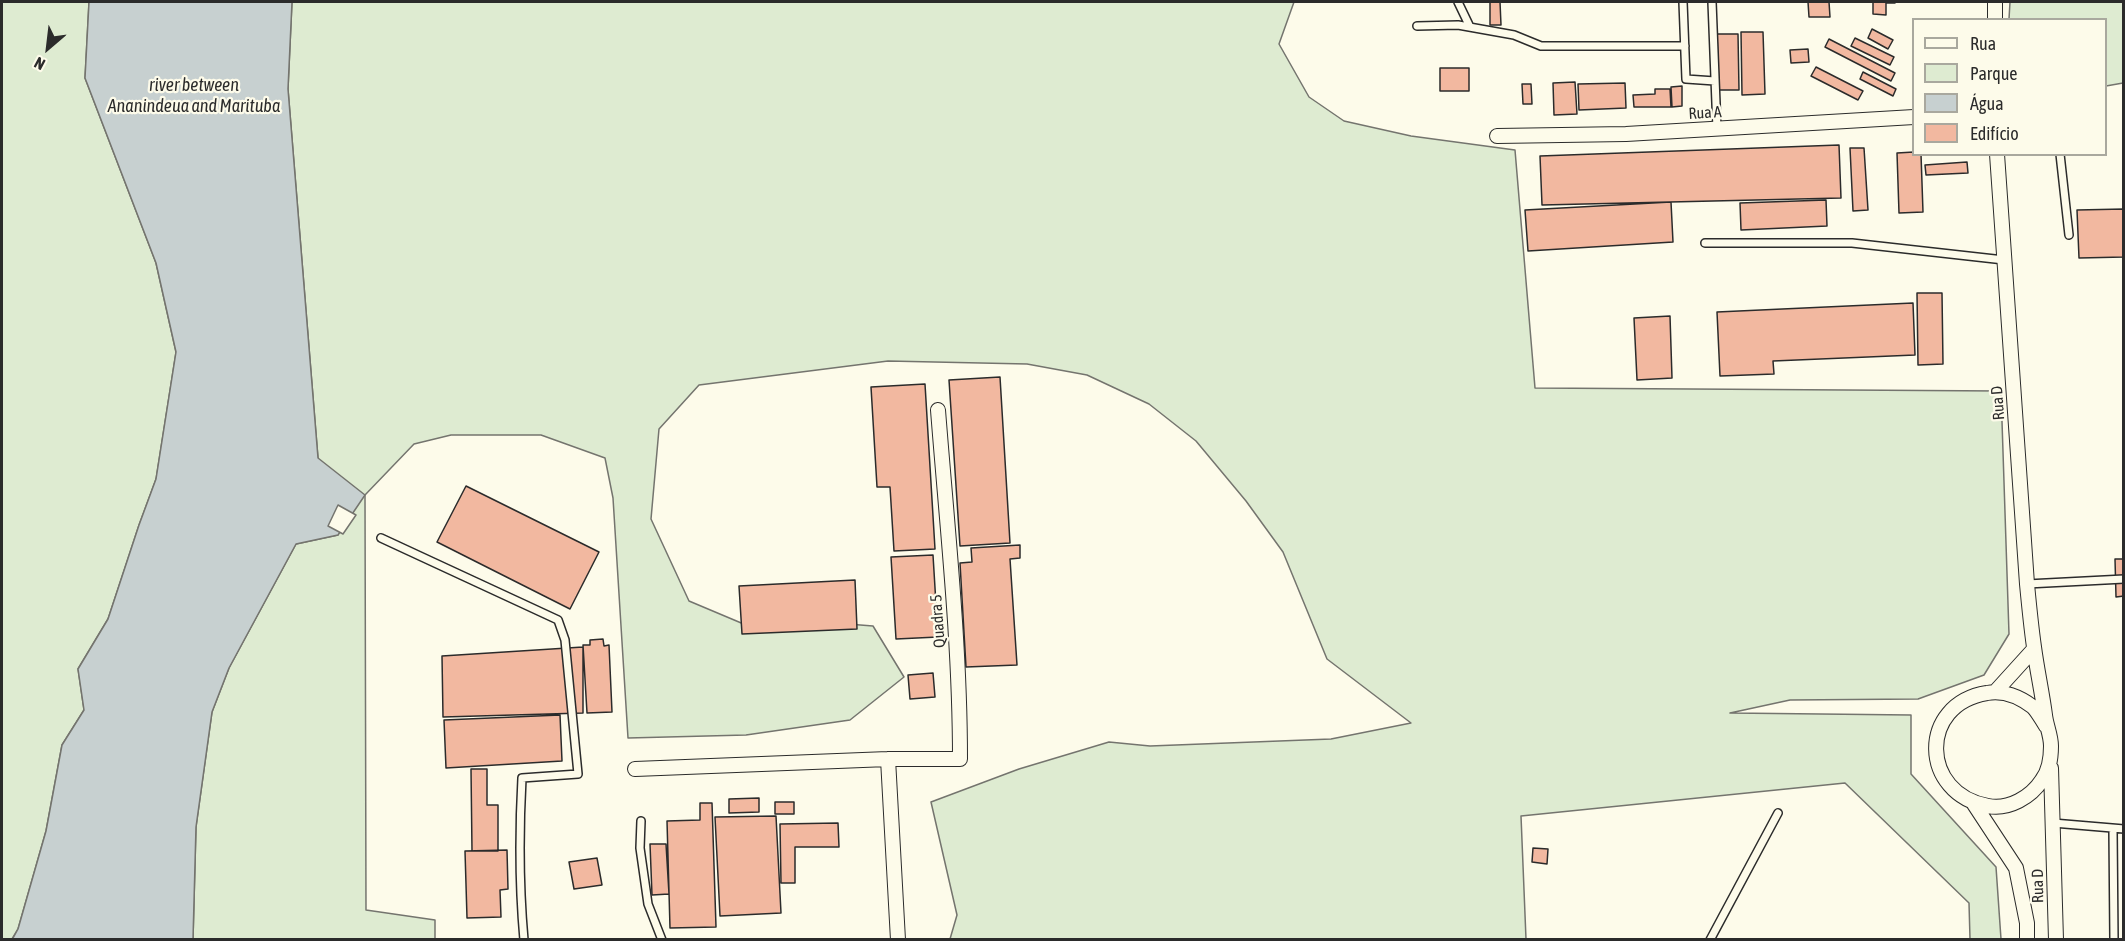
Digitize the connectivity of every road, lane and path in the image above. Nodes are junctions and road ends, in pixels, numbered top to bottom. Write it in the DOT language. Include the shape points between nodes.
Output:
graph roads {
  1 [pos="1458,2"];
  2 [pos="1683,2"];
  3 [pos="1712,2"];
  4 [pos="1995,2"];
  5 [pos="1995,18"];
  6 [pos="1418,26"];
  7 [pos="1470,27"];
  8 [pos="1685,46"];
  9 [pos="1715,81"];
  10 [pos="1912,117"];
  11 [pos="1717,129"];
  12 [pos="1497,136"];
  13 [pos="1997,156"];
  14 [pos="2060,156"];
  15 [pos="2068,234"];
  16 [pos="1705,243"];
  17 [pos="2004,260"];
  18 [pos="938,410"];
  19 [pos="381,538"];
  20 [pos="2124,579"];
  21 [pos="2027,584"];
  22 [pos="2034,649"];
  23 [pos="1995,692"];
  24 [pos="2046,726"];
  25 [pos="888,759"];
  26 [pos="2051,760"];
  27 [pos="635,769"];
  28 [pos="1974,804"];
  29 [pos="1778,813"];
  30 [pos="641,821"];
  31 [pos="2053,823"];
  32 [pos="2124,829"];
  33 [pos="2113,830"];
  34 [pos="524,939"];
  35 [pos="662,939"];
  36 [pos="898,939"];
  37 [pos="1710,939"];
  38 [pos="2027,939"];
  39 [pos="2056,939"];
  40 [pos="2114,939"];
  1 -- 7 [label="lane"];
  2 -- 8 [label="lane"];
  3 -- 9 [label="lane"];
  4 -- 5 [label="street"];
  6 -- 7 [label="lane"];
  7 -- 8 [label="lane" via="1514,35 1541,46"];
  8 -- 9 [label="lane" via="1686,79"];
  9 -- 11 [label="lane"];
  10 -- 11 [label="street, Rua A"];
  11 -- 12 [label="street, Rua A"];
  13 -- 17 [label="street, Rua D"];
  14 -- 15 [label="lane"];
  16 -- 17 [label="lane" via="1852,243"];
  17 -- 21 [label="street, Rua D"];
  18 -- 25 [label="street, Quadra 5" via="960,704 960,759"];
  19 -- 34 [label="lane" via="558,620 565,640 578,774 522,778 519,857"];
  20 -- 21 [label="lane"];
  21 -- 22 [label="street, Rua D"];
  22 -- 23 [label="street"];
  22 -- 24 [label="street, Rua D"];
  23 -- 24 [label="street" via="2016,696 2034,708"];
  23 -- 28 [label="street" via="1974,695 1957,705 1944,720 1936,739 1936,759 1943,778 1956,794"];
  24 -- 26 [label="street"];
  25 -- 27 [label="street, Quadra 5"];
  25 -- 36 [label="street"];
  26 -- 28 [label="street" via="2044,779 2031,794 2014,804"];
  26 -- 31 [label="street, Rua D"];
  28 -- 38 [label="street, Rua D" via="2016,868"];
  29 -- 37 [label="lane"];
  30 -- 35 [label="lane" via="640,848 648,904"];
  31 -- 33 [label="lane"];
  31 -- 39 [label="street, Rua D"];
  32 -- 33 [label="lane"];
  33 -- 40 [label="lane"];
}
